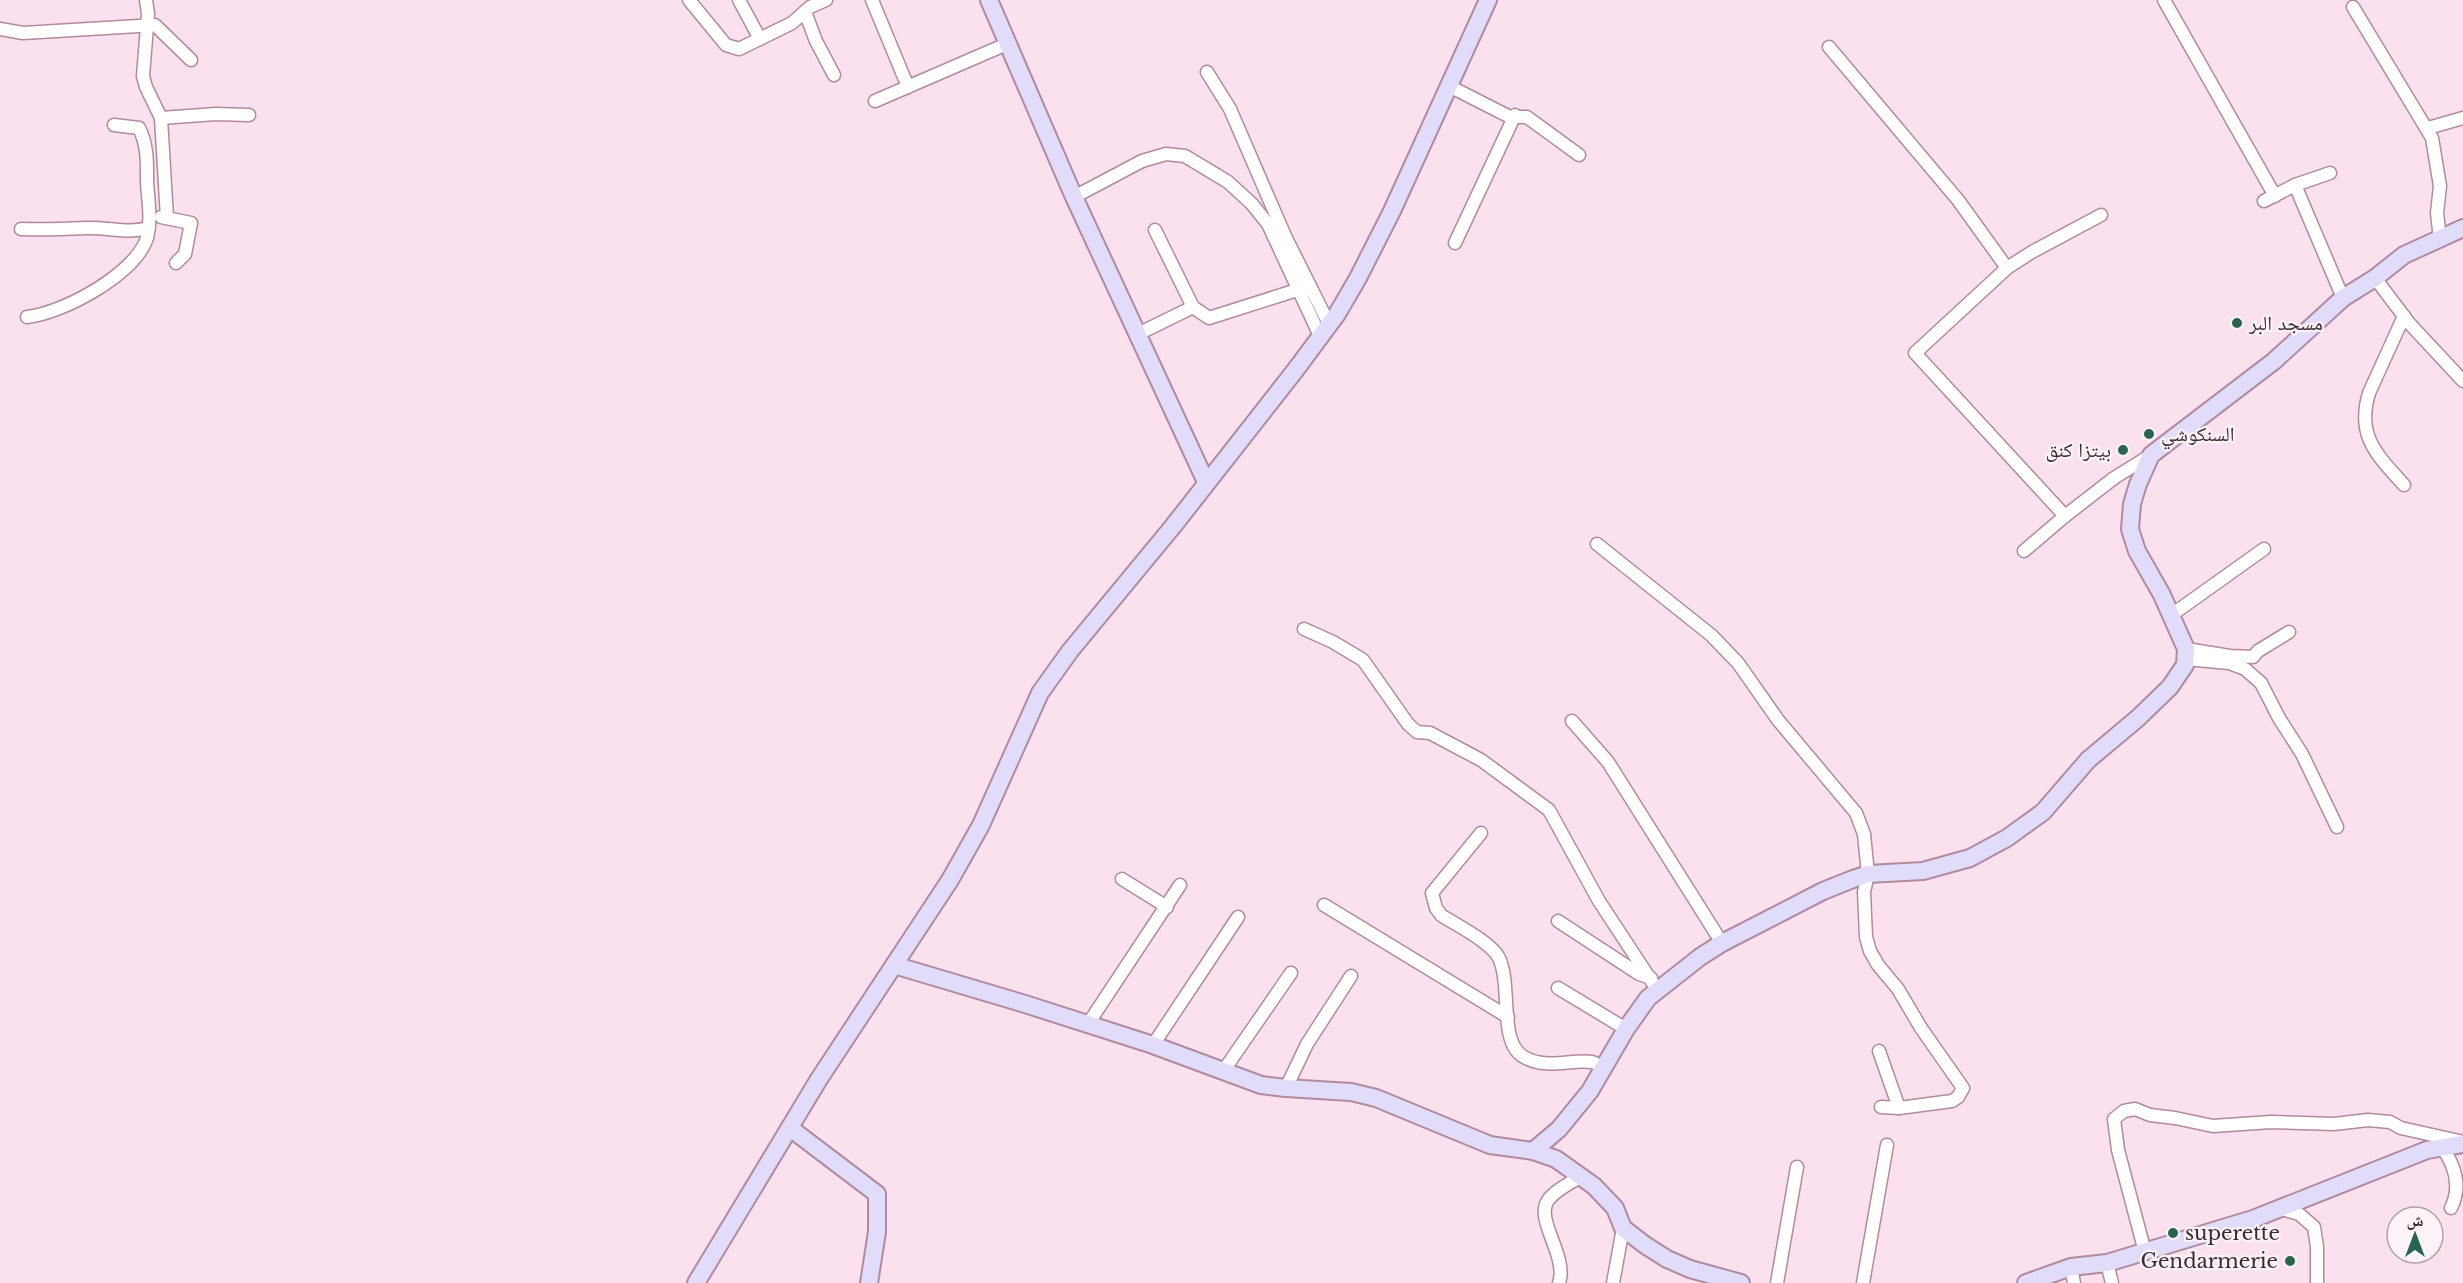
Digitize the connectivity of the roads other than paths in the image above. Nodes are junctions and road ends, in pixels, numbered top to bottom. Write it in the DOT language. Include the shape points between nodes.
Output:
graph roads {
  1 [pos="146,0"];
  2 [pos="689,0"];
  3 [pos="739,0"];
  4 [pos="826,0"];
  5 [pos="872,0"];
  6 [pos="989,0"];
  7 [pos="1488,0"];
  8 [pos="2164,0"];
  9 [pos="806,7"];
  10 [pos="2353,7"];
  11 [pos="146,24"];
  12 [pos="0,29"];
  13 [pos="760,39"];
  14 [pos="1009,43"];
  15 [pos="1829,47"];
  16 [pos="191,60"];
  17 [pos="1207,72"];
  18 [pos="834,75"];
  19 [pos="1449,86"];
  20 [pos="908,87"];
  21 [pos="875,101"];
  22 [pos="1515,115"];
  23 [pos="249,116"];
  24 [pos="161,118"];
  25 [pos="2463,118"];
  26 [pos="114,125"];
  27 [pos="2427,128"];
  28 [pos="1579,155"];
  29 [pos="2330,172"];
  30 [pos="2295,185"];
  31 [pos="1074,197"];
  32 [pos="2101,215"];
  33 [pos="167,218"];
  34 [pos="149,222"];
  35 [pos="2463,228"];
  36 [pos="21,229"];
  37 [pos="1155,230"];
  38 [pos="2440,239"];
  39 [pos="1455,243"];
  40 [pos="176,263"];
  41 [pos="2007,268"];
  42 [pos="2375,278"];
  43 [pos="1311,289"];
  44 [pos="1297,290"];
  45 [pos="2343,298"];
  46 [pos="1193,307"];
  47 [pos="2404,316"];
  48 [pos="27,317"];
  49 [pos="1325,330"];
  50 [pos="1138,334"];
  51 [pos="2463,381"];
  52 [pos="2151,455"];
  53 [pos="1206,482"];
  54 [pos="2404,485"];
  55 [pos="2065,516"];
  56 [pos="1597,544"];
  57 [pos="2264,549"];
  58 [pos="2024,551"];
  59 [pos="2170,616"];
  60 [pos="1304,630"];
  61 [pos="2289,632"];
  62 [pos="2186,654"];
  63 [pos="1572,721"];
  64 [pos="2337,827"];
  65 [pos="1481,833"];
  66 [pos="1868,874"];
  67 [pos="1122,879"];
  68 [pos="1180,885"];
  69 [pos="1324,905"];
  70 [pos="1167,907"];
  71 [pos="1238,916"];
  72 [pos="1558,921"];
  73 [pos="1722,943"];
  74 [pos="894,965"];
  75 [pos="1291,973"];
  76 [pos="1351,976"];
  77 [pos="1654,984"];
  78 [pos="1558,988"];
  79 [pos="1508,1017"];
  80 [pos="1088,1024"];
  81 [pos="1626,1029"];
  82 [pos="1153,1046"];
  83 [pos="1878,1051"];
  84 [pos="1604,1068"];
  85 [pos="1224,1070"];
  86 [pos="1286,1088"];
  87 [pos="1881,1107"];
  88 [pos="1899,1108"];
  89 [pos="790,1128"];
  90 [pos="2463,1143"];
  91 [pos="1887,1145"];
  92 [pos="2441,1146"];
  93 [pos="1533,1151"];
  94 [pos="1797,1167"];
  95 [pos="1581,1176"];
  96 [pos="2451,1208"];
  97 [pos="2282,1209"];
  98 [pos="1623,1228"];
  99 [pos="2145,1252"];
  100 [pos="2108,1263"];
  101 [pos="2072,1275"];
  102 [pos="696,1283"];
  103 [pos="869,1283"];
  104 [pos="1559,1283"];
  105 [pos="1613,1283"];
  106 [pos="1740,1283"];
  107 [pos="1777,1283"];
  108 [pos="1863,1283"];
  109 [pos="2025,1283"];
  110 [pos="2112,1283"];
  111 [pos="2317,1283"];
  1 -- 11 [label="street"];
  2 -- 13 [label="street" via="732,49"];
  3 -- 13 [label="street"];
  4 -- 9 [label="street"];
  5 -- 20 [label="street"];
  6 -- 14 [label="street"];
  7 -- 19 [label="street"];
  8 -- 30 [label="street" via="2270,199"];
  9 -- 13 [label="street" via="792,23"];
  9 -- 18 [label="street" via="816,40"];
  10 -- 27 [label="street"];
  11 -- 12 [label="street" via="23,33"];
  11 -- 16 [label="street" via="155,25"];
  11 -- 24 [label="street" via="143,76"];
  14 -- 20 [label="street"];
  14 -- 31 [label="street"];
  15 -- 41 [label="street" via="1958,200"];
  17 -- 43 [label="street" via="1230,109"];
  19 -- 22 [label="street" via="1510,117"];
  19 -- 49 [label="street" via="1358,278"];
  20 -- 21 [label="street"];
  22 -- 28 [label="street" via="1527,117"];
  22 -- 39 [label="street"];
  23 -- 24 [label="street"];
  24 -- 33 [label="street"];
  25 -- 27 [label="street"];
  26 -- 34 [label="street" via="139,128 143,137"];
  27 -- 38 [label="street" via="2440,186"];
  29 -- 30 [label="street"];
  30 -- 45 [label="street"];
  31 -- 44 [label="street" via="1142,161 1166,154 1185,156 1228,182 1252,204 1268,224"];
  31 -- 50 [label="street"];
  32 -- 41 [label="street"];
  33 -- 34 [label="street"];
  33 -- 40 [label="street" via="191,223 185,254"];
  34 -- 36 [label="street" via="108,231"];
  34 -- 48 [label="street" via="138,255 118,276 64,306"];
  35 -- 38 [label="street"];
  37 -- 46 [label="street"];
  38 -- 42 [label="street" via="2404,255"];
  41 -- 55 [label="street" via="1915,354"];
  42 -- 45 [label="street"];
  42 -- 47 [label="street"];
  43 -- 44 [label="street"];
  43 -- 49 [label="street"];
  44 -- 46 [label="street" via="1209,318"];
  44 -- 49 [label="street"];
  45 -- 52 [label="street" via="2274,361"];
  46 -- 50 [label="street"];
  47 -- 51 [label="street"];
  47 -- 54 [label="street" via="2370,393 2366,433 2373,450"];
  49 -- 53 [label="street"];
  50 -- 53 [label="street"];
  52 -- 55 [label="street"];
  52 -- 59 [label="street" via="2132,504 2130,529"];
  53 -- 74 [label="street" via="1040,693 981,825"];
  55 -- 58 [label="street"];
  56 -- 66 [label="street" via="1711,635 1738,663 1778,720 1856,813 1864,834"];
  57 -- 59 [label="street"];
  59 -- 62 [label="street"];
  60 -- 77 [label="street" via="1362,660 1417,732 1430,733 1482,760 1549,810 1599,901"];
  61 -- 62 [label="street" via="2253,657"];
  62 -- 64 [label="street" via="2245,669 2261,683 2302,754"];
  62 -- 66 [label="street" via="2182,672 2170,687 2088,760 2043,812 2007,838 1970,858 1923,871"];
  63 -- 73 [label="street" via="1608,762"];
  65 -- 79 [label="street" via="1432,893 1441,915 1485,943 1499,957"];
  66 -- 73 [label="street" via="1823,891"];
  66 -- 88 [label="street" via="1864,892 1870,951 1963,1088 1952,1101"];
  67 -- 70 [label="street"];
  68 -- 70 [label="street"];
  69 -- 79 [label="street"];
  70 -- 80 [label="street"];
  71 -- 82 [label="street"];
  72 -- 77 [label="street"];
  73 -- 77 [label="street"];
  74 -- 80 [label="street"];
  74 -- 89 [label="street"];
  75 -- 85 [label="street"];
  76 -- 86 [label="street" via="1307,1044"];
  77 -- 81 [label="street"];
  78 -- 81 [label="street"];
  79 -- 84 [label="street" via="1508,1035 1522,1057 1547,1064 1592,1062"];
  80 -- 82 [label="street"];
  81 -- 84 [label="street"];
  82 -- 85 [label="street"];
  83 -- 88 [label="street"];
  84 -- 93 [label="street" via="1559,1129"];
  85 -- 86 [label="street" via="1261,1085"];
  86 -- 93 [label="street" via="1351,1092 1376,1098 1490,1145"];
  87 -- 88 [label="street"];
  89 -- 102 [label="street"];
  89 -- 103 [label="street" via="877,1194 877,1232"];
  90 -- 92 [label="street"];
  90 -- 99 [label="street" via="2390,1122 2213,1126 2135,1109 2124,1111 2114,1119 2118,1150"];
  91 -- 108 [label="street"];
  92 -- 96 [label="street" via="2456,1172 2457,1193"];
  92 -- 97 [label="street"];
  93 -- 95 [label="street" via="1556,1159"];
  94 -- 107 [label="street"];
  95 -- 98 [label="street" via="1615,1208"];
  95 -- 104 [label="street" via="1548,1200 1545,1207 1560,1261"];
  97 -- 99 [label="street"];
  97 -- 111 [label="street" via="2299,1214 2314,1227"];
  98 -- 105 [label="street"];
  98 -- 106 [label="street" via="1667,1259"];
  99 -- 100 [label="street"];
  100 -- 101 [label="street"];
  100 -- 110 [label="street"];
  101 -- 109 [label="street"];
}
